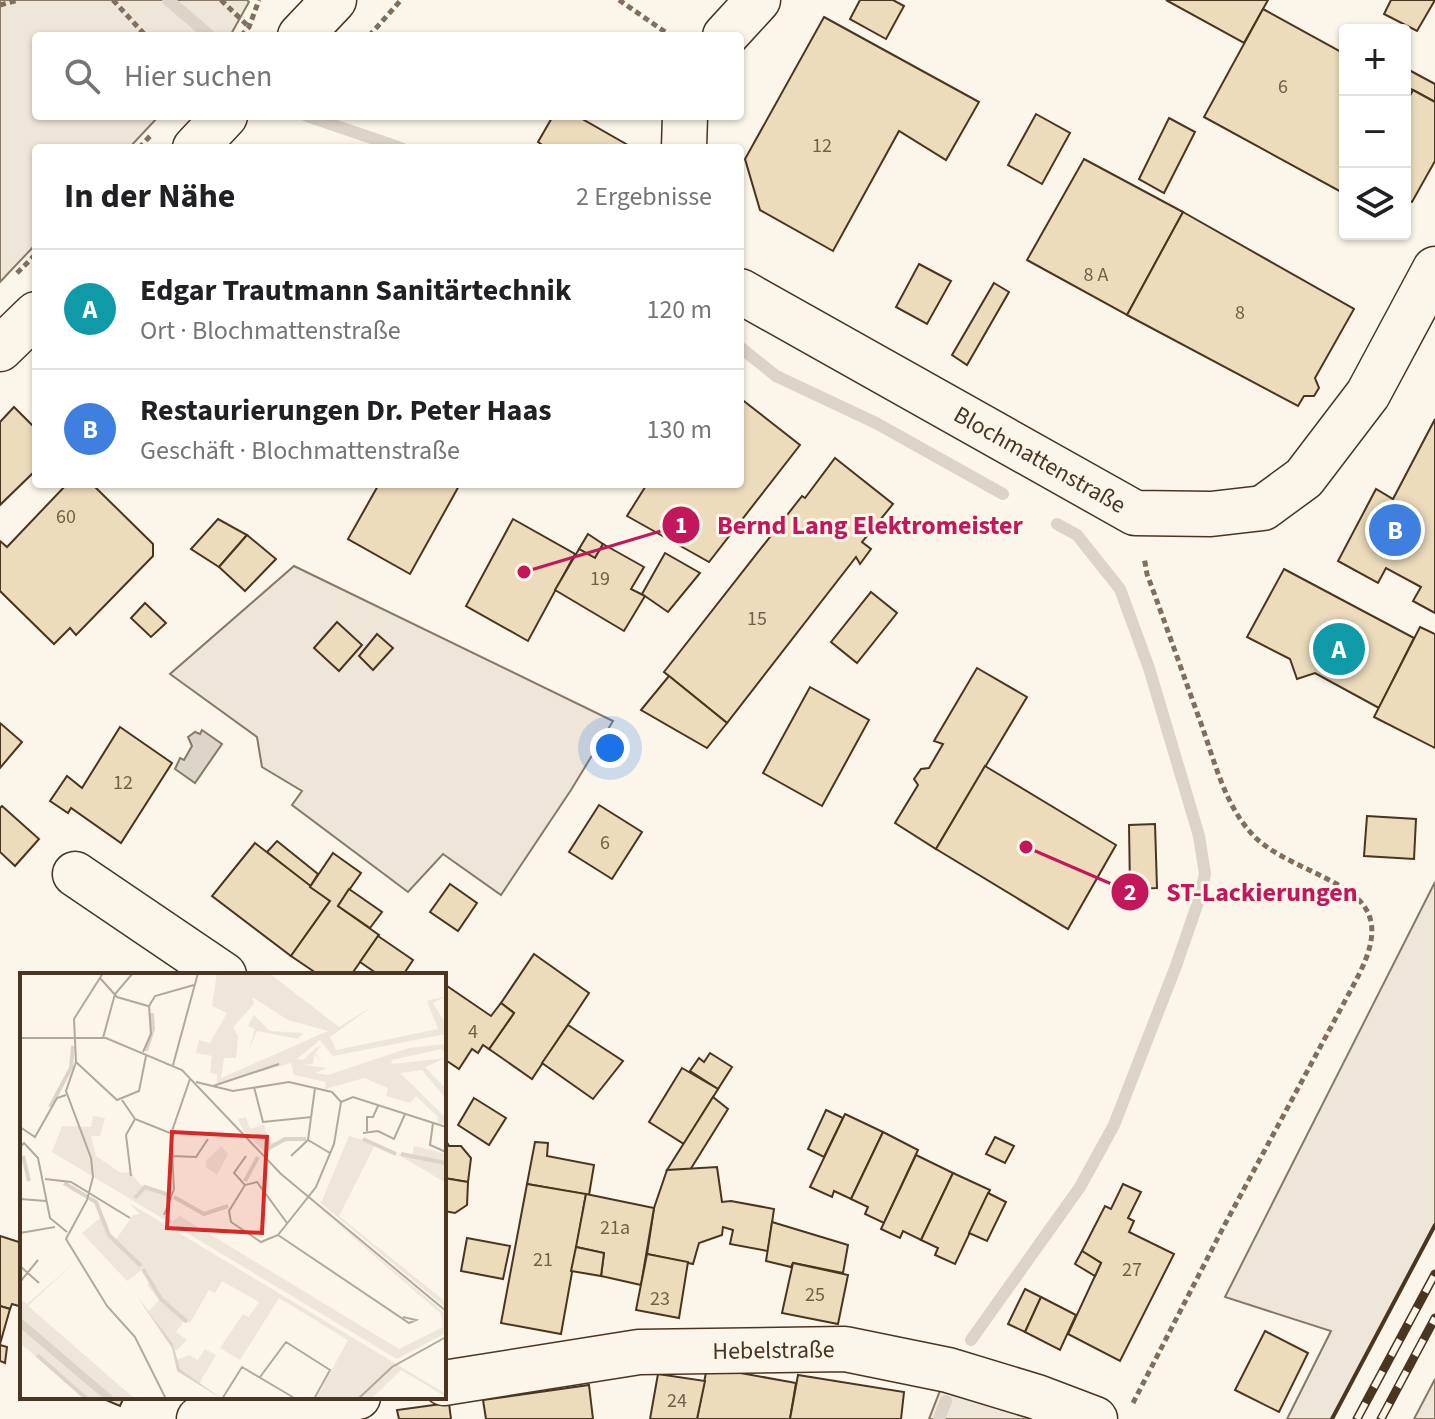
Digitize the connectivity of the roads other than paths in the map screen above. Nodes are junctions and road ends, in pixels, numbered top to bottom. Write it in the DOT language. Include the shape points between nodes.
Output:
graph roads {
  1 [pos="334,0"];
  2 [pos="758,0"];
  3 [pos="304,32"];
  4 [pos="729,32"];
  5 [pos="221,120"];
  6 [pos="685,120"];
  7 [pos="199,144"];
  8 [pos="684,144"];
  9 [pos="1435,269"];
  10 [pos="744,293"];
  11 [pos="32,318"];
  12 [pos="0,349"];
  13 [pos="75,874"];
  14 [pos="221,973"];
  15 [pos="446,1383"];
  16 [pos="341,1399"];
  17 [pos="1113,1412"];
  18 [pos="199,1419"];
  1 -- 3 [label="street"];
  2 -- 4 [label="street"];
  5 -- 7 [label="street"];
  6 -- 8 [label="street"];
  9 -- 10 [label="street, Blochmattenstraße" via="1368,394 1304,478 1263,508 1211,514 1135,513"];
  11 -- 12 [label="street"];
  13 -- 14 [label="street"];
  15 -- 17 [label="street, Hebelstraße" via="639,1352 845,1349"];
  16 -- 18 [label="street"];
}
